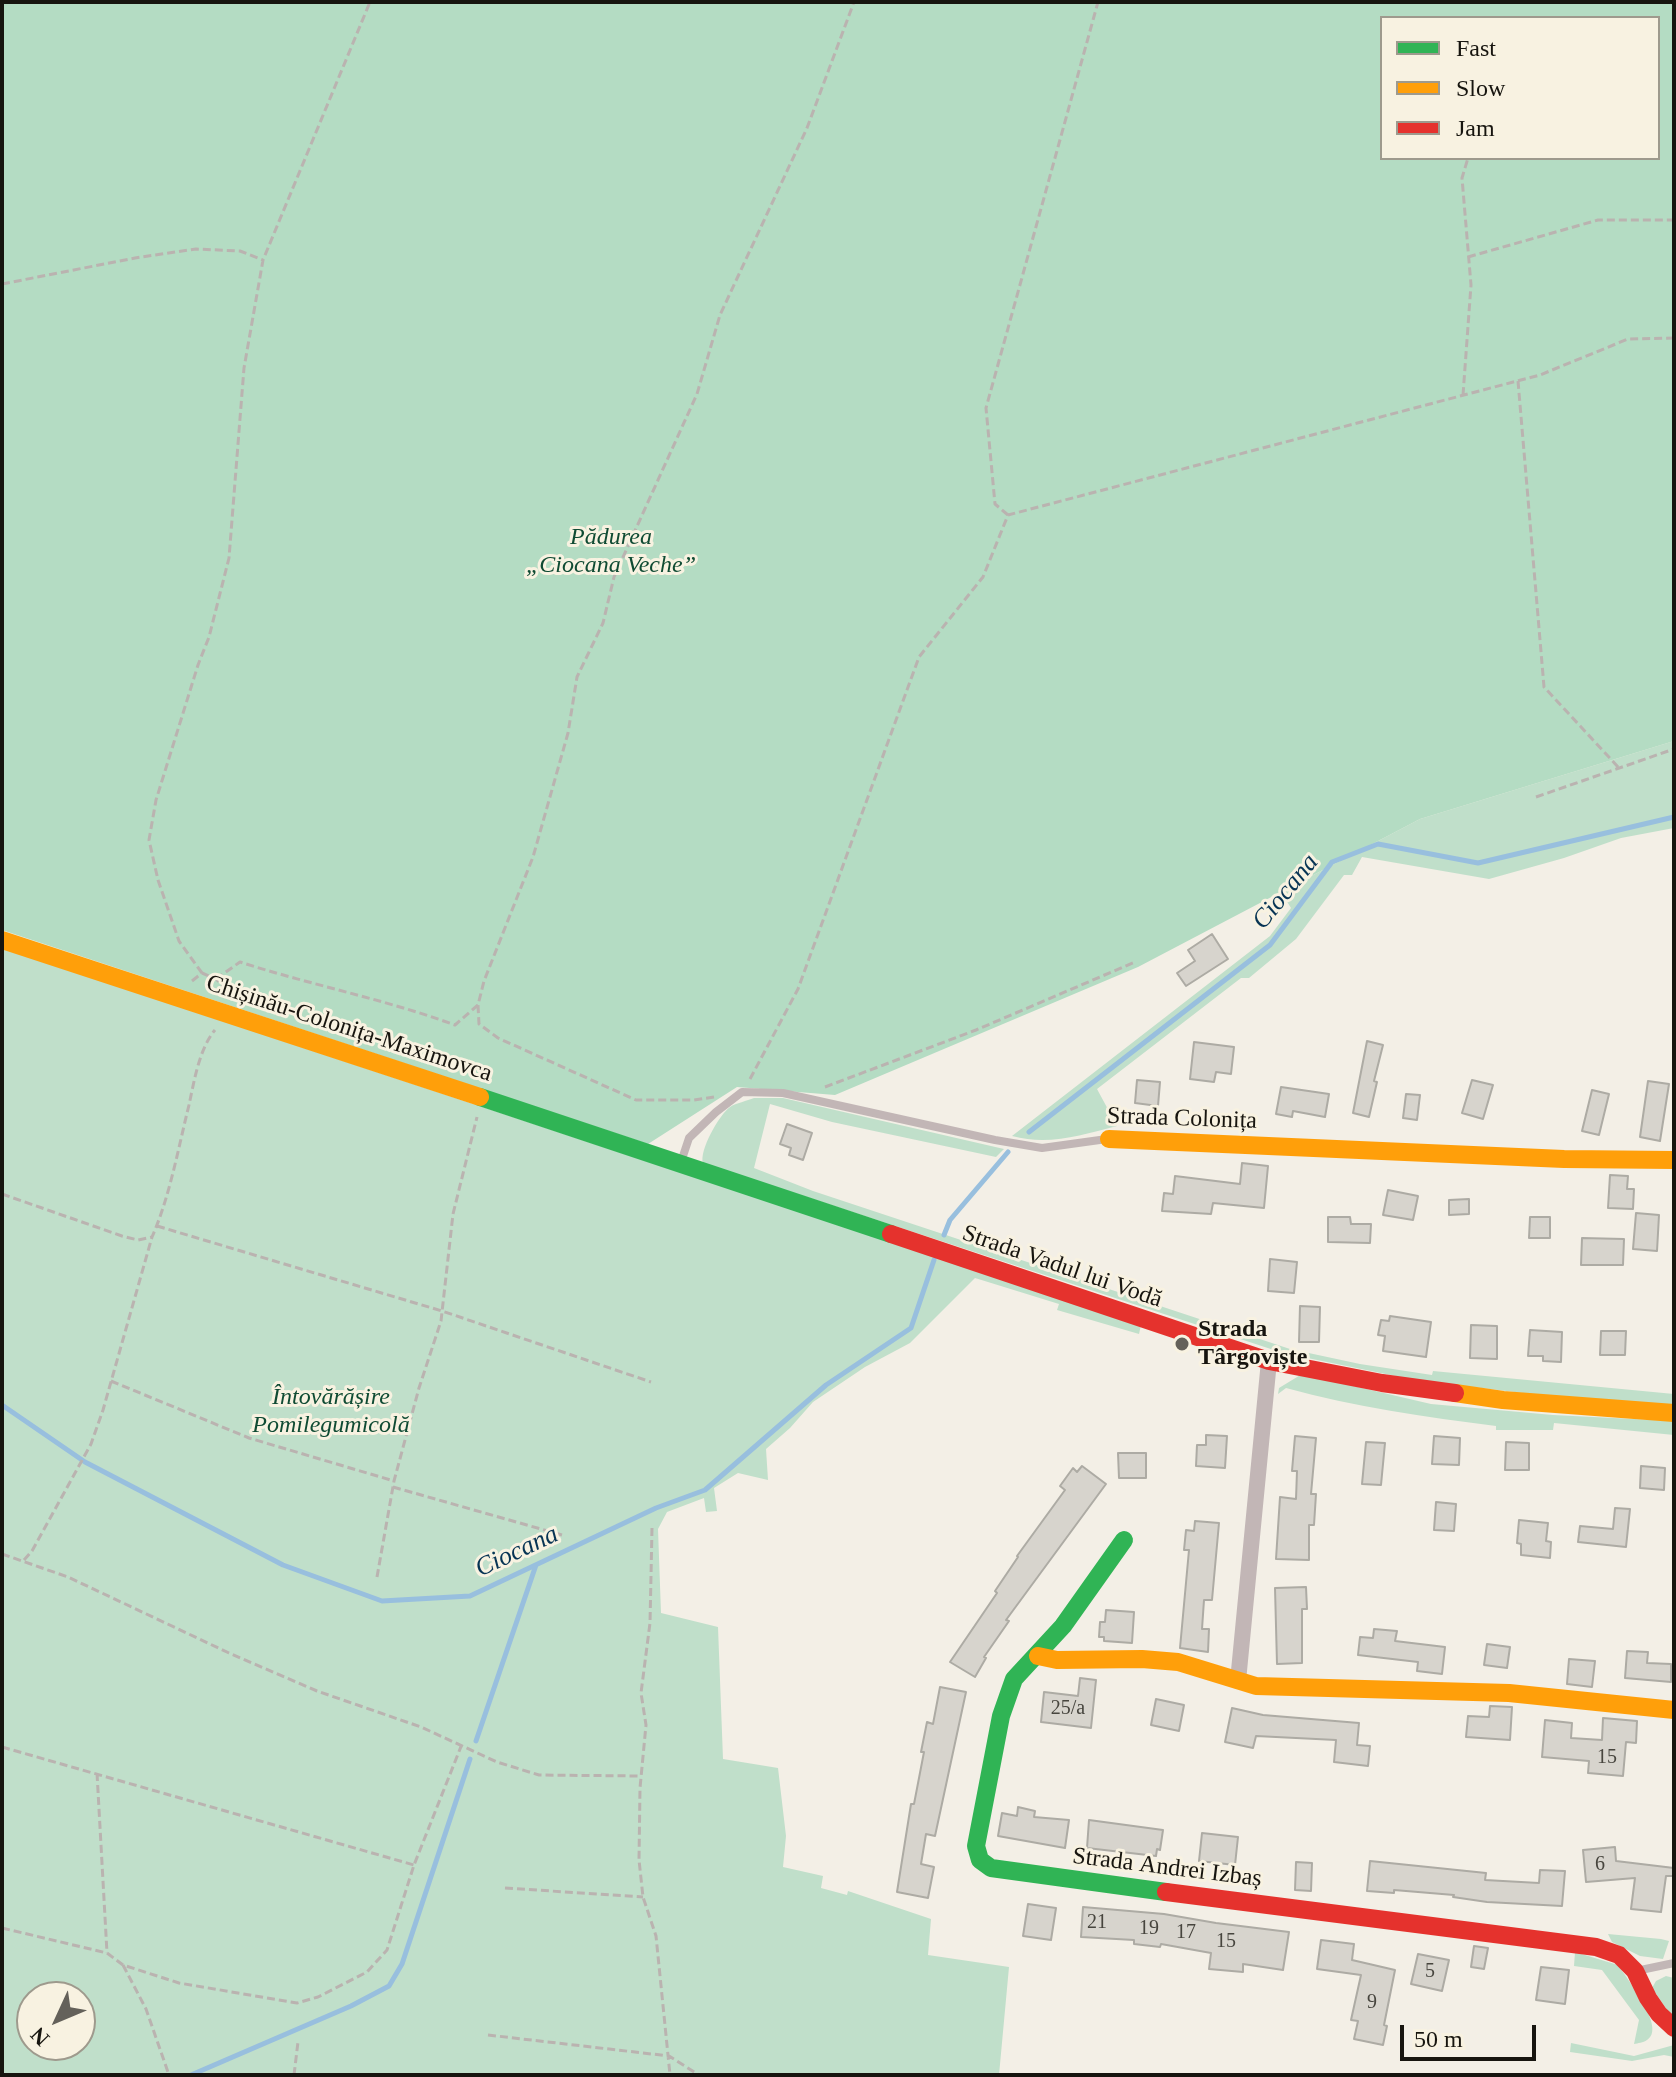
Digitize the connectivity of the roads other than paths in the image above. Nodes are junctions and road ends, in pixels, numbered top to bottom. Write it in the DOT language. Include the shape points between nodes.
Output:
graph roads {
  1 [pos="2,940"];
  2 [pos="1109,1139"];
  3 [pos="1674,1160"];
  4 [pos="681,1163"];
  5 [pos="1269,1361"];
  6 [pos="1674,1413"];
  7 [pos="1124,1540"];
  8 [pos="1038,1656"];
  9 [pos="1238,1681"];
  10 [pos="1674,1710"];
  11 [pos="1674,1963"];
  12 [pos="1635,1971"];
  13 [pos="1674,2028"];
  1 -- 4 [label="street, Chișinău-Colonița-Maximovca"];
  2 -- 3 [label="street, Strada Colonița"];
  2 -- 4 [label="lane, Strada Colonița" via="1042,1148 783,1093 742,1092 689,1138"];
  4 -- 5 [label="street, Strada Vadul lui Vodă"];
  5 -- 6 [label="street, Strada Vadul lui Vodă" via="1503,1400"];
  5 -- 9 [label="street"];
  7 -- 8 [label="street, Strada Andrei Izbaș"];
  8 -- 9 [label="street" via="1178,1662"];
  8 -- 12 [label="street, Strada Andrei Izbaș" via="1014,1679 1001,1716 976,1846 980,1860 991,1868 1561,1941 1619,1955"];
  9 -- 10 [label="street" via="1274,1687 1509,1693"];
  11 -- 12 [label="lane"];
  12 -- 13 [label="street, Strada Andrei Izbaș" via="1648,1998"];
}
